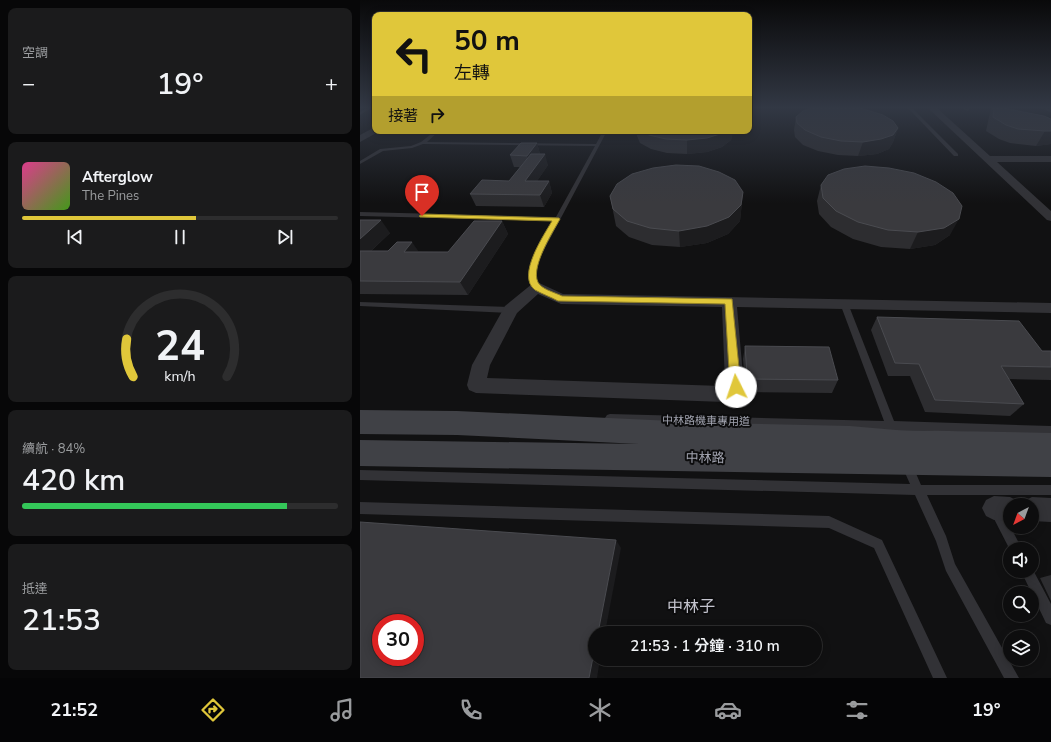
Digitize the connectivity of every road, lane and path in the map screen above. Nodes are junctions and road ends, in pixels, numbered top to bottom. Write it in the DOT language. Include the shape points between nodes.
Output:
graph roads {
  1 [pos="427,140"];
  2 [pos="599,140"];
  3 [pos="941,140"];
  4 [pos="967,140"];
  5 [pos="423,143"];
  6 [pos="596,145"];
  7 [pos="956,155"];
  8 [pos="989,159"];
  9 [pos="1051,159"];
  10 [pos="360,163"];
  11 [pos="361,215"];
  12 [pos="1051,217"];
  13 [pos="556,219"];
  14 [pos="537,287"];
  15 [pos="729,301"];
  16 [pos="360,304"];
  17 [pos="845,306"];
  18 [pos="1051,308"];
  19 [pos="511,310"];
  20 [pos="397,412"];
  21 [pos="503,415"];
  22 [pos="598,418"];
  23 [pos="360,422"];
  24 [pos="1051,430"];
  25 [pos="898,444"];
  26 [pos="1051,446"];
  27 [pos="360,453"];
  28 [pos="1051,463"];
  29 [pos="360,475"];
  30 [pos="919,490"];
  31 [pos="1051,490"];
  32 [pos="360,508"];
  33 [pos="1002,508"];
  34 [pos="1039,509"];
  35 [pos="1051,510"];
  36 [pos="1014,542"];
  37 [pos="1031,578"];
  38 [pos="1051,618"];
  39 [pos="940,678"];
  40 [pos="1012,678"];
  1 -- 5 [label="lane"];
  2 -- 6 [label="lane"];
  3 -- 7 [label="lane"];
  4 -- 8 [label="street"];
  5 -- 6 [label="lane"];
  5 -- 10 [label="lane" via="412,147 382,150"];
  6 -- 13 [label="lane"];
  8 -- 9 [label="street"];
  8 -- 12 [label="street"];
  11 -- 13 [label="lane"];
  13 -- 14 [label="lane" via="533,265"];
  14 -- 15 [label="street" via="561,299"];
  14 -- 19 [label="street"];
  15 -- 17 [label="street"];
  15 -- 19 [label="street" via="736,387 725,394 476,385 481,365"];
  16 -- 19 [label="lane"];
  17 -- 18 [label="street"];
  17 -- 25 [label="lane"];
  20 -- 21 [label="lane"];
  22 -- 25 [label="lane, 中林路機車專用道"];
  23 -- 25 [label="street" via="457,423 850,439"];
  24 -- 25 [label="lane, 中林路機車專用道"];
  25 -- 26 [label="street"];
  25 -- 27 [label="street, 中林路"];
  25 -- 28 [label="street, 中林路"];
  25 -- 30 [label="lane"];
  29 -- 30 [label="lane"];
  30 -- 31 [label="lane"];
  30 -- 40 [label="lane" via="942,540 950,567"];
  32 -- 39 [label="lane" via="829,522 878,544"];
  33 -- 36 [label="lane"];
  34 -- 35 [label="street"];
  37 -- 38 [label="lane"];
}
